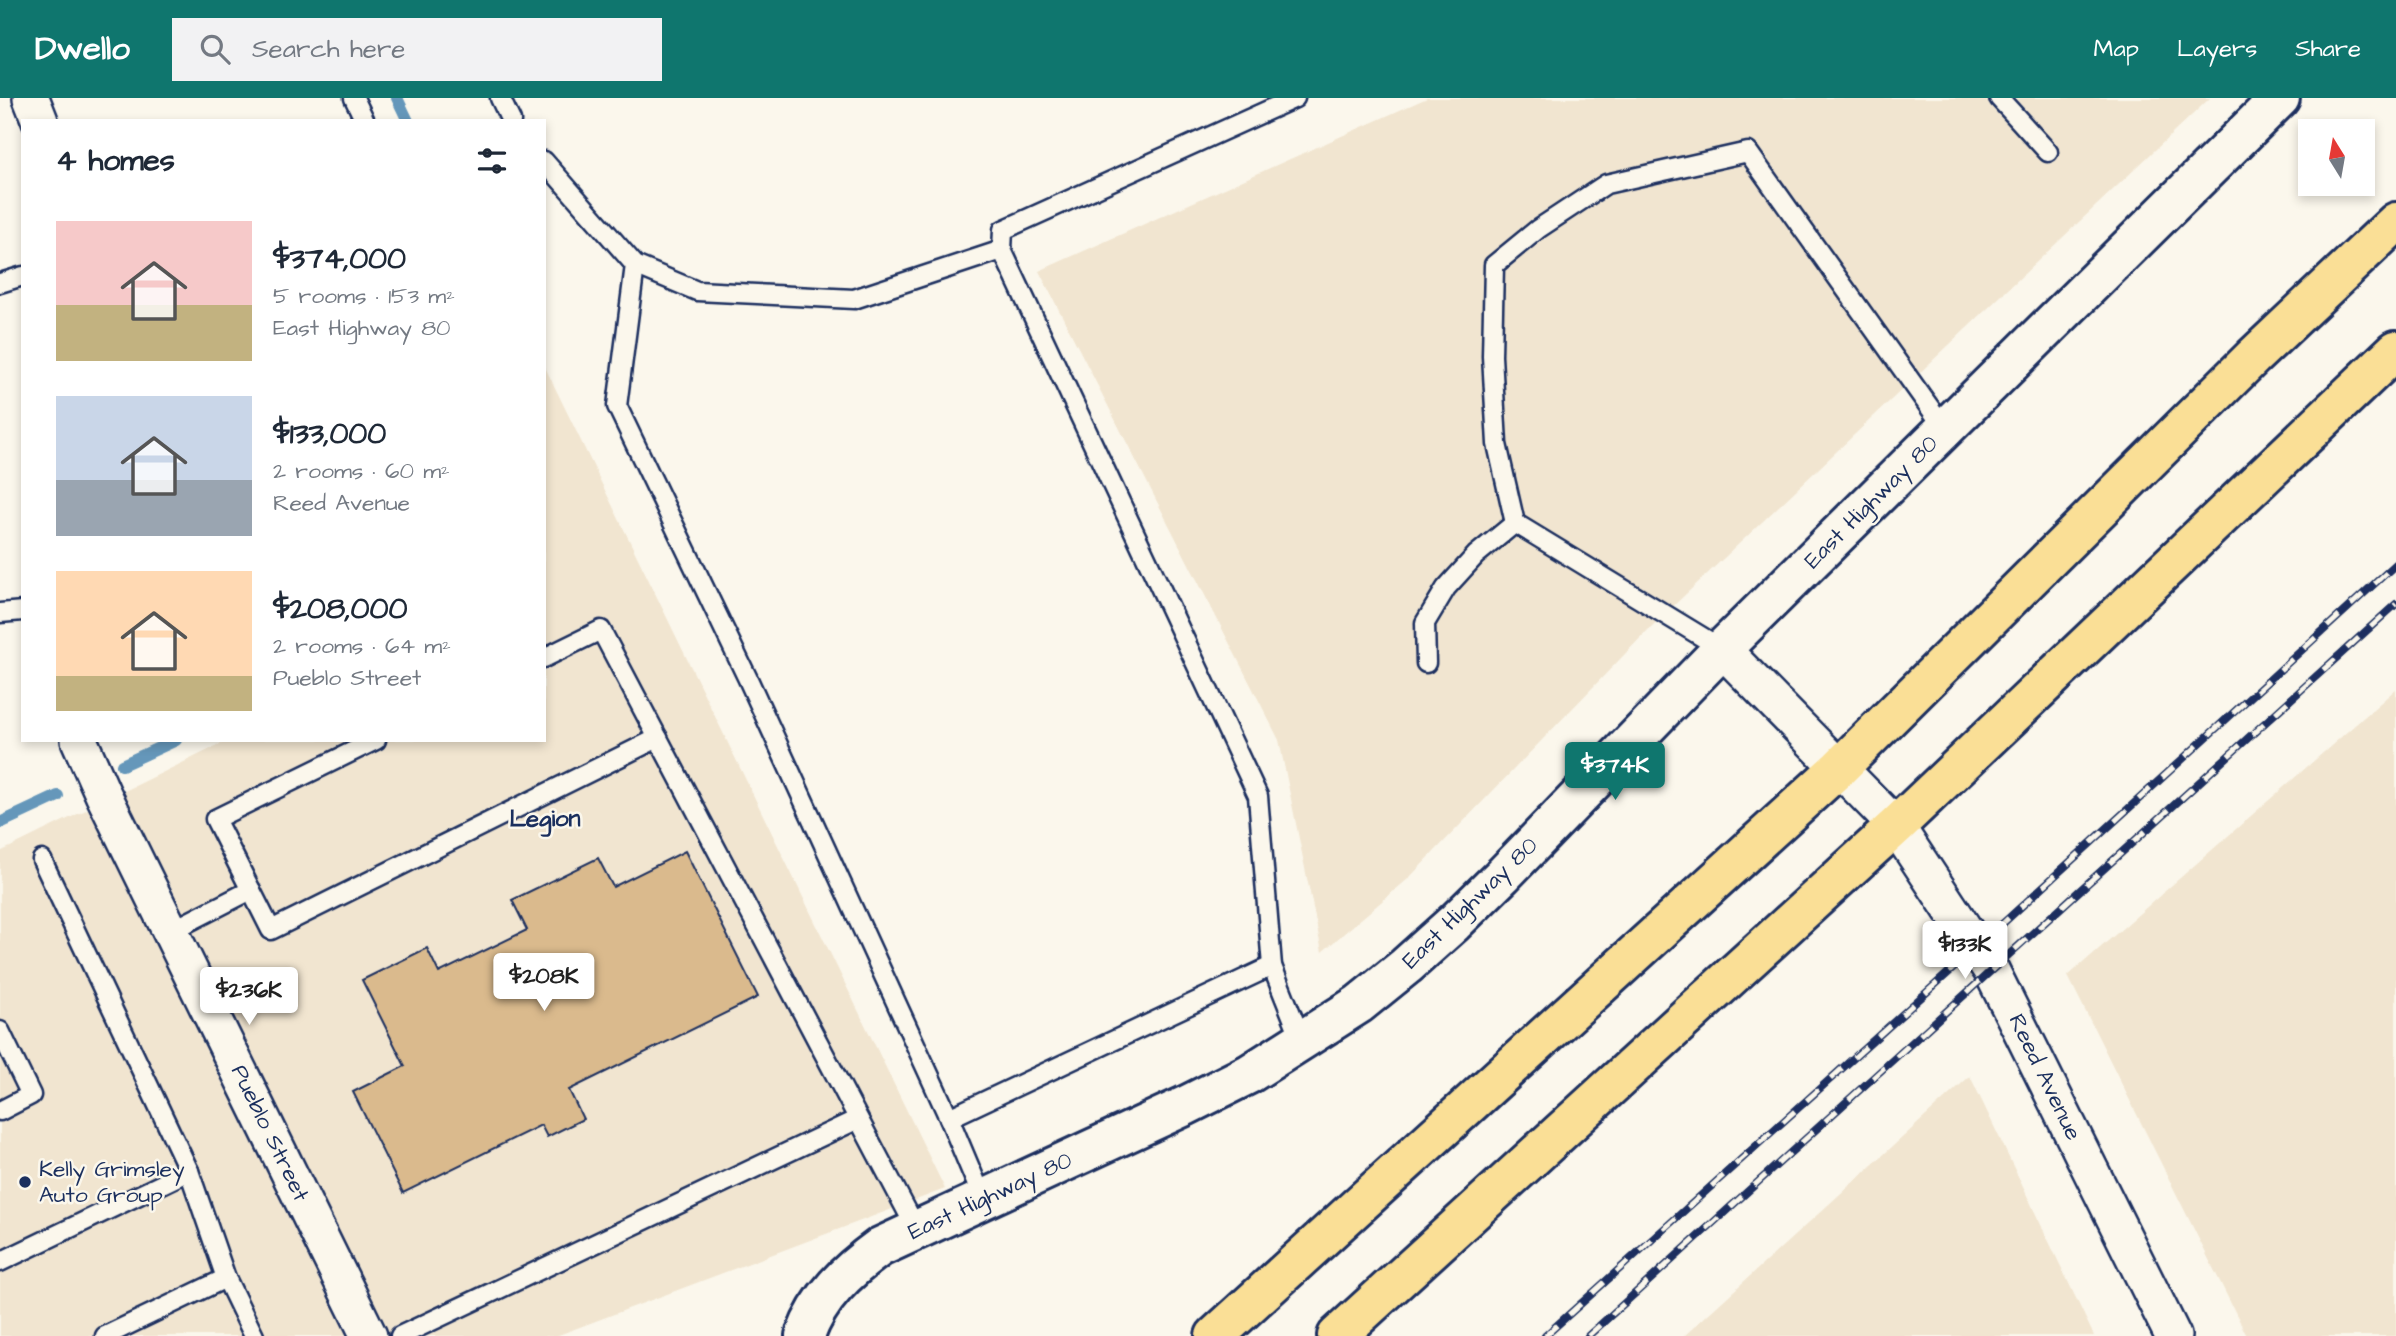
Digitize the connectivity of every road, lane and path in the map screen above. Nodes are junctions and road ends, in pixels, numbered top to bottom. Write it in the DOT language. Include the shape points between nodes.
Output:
graph roads {
  1 [pos="31,98"];
  2 [pos="354,98"];
  3 [pos="500,98"];
  4 [pos="1295,98"];
  5 [pos="1999,98"];
  6 [pos="2280,98"];
  7 [pos="39,119"];
  8 [pos="364,119"];
  9 [pos="510,119"];
  10 [pos="2048,152"];
  11 [pos="546,163"];
  12 [pos="2396,222"];
  13 [pos="1002,250"];
  14 [pos="635,265"];
  15 [pos="21,277"];
  16 [pos="0,283"];
  17 [pos="2396,350"];
  18 [pos="1945,429"];
  19 [pos="1515,523"];
  20 [pos="21,611"];
  21 [pos="0,613"];
  22 [pos="1722,649"];
  23 [pos="546,657"];
  24 [pos="1426,663"];
  25 [pos="658,738"];
  26 [pos="80,742"];
  27 [pos="372,742"];
  28 [pos="1839,768"];
  29 [pos="1896,826"];
  30 [pos="42,860"];
  31 [pos="251,890"];
  32 [pos="171,931"];
  33 [pos="1272,966"];
  34 [pos="0,1031"];
  35 [pos="1302,1041"];
  36 [pos="0,1111"];
  37 [pos="950,1118"];
  38 [pos="858,1119"];
  39 [pos="190,1171"];
  40 [pos="984,1199"];
  41 [pos="917,1230"];
  42 [pos="0,1262"];
  43 [pos="226,1278"];
  44 [pos="105,1336"];
  45 [pos="254,1336"];
  46 [pos="369,1336"];
  47 [pos="400,1336"];
  48 [pos="805,1336"];
  49 [pos="1215,1336"];
  50 [pos="1337,1336"];
  51 [pos="2173,1336"];
  1 -- 7 [label="street"];
  2 -- 8 [label="lane"];
  3 -- 9 [label="lane"];
  4 -- 13 [label="lane" via="1003,230"];
  5 -- 10 [label="lane"];
  6 -- 18 [label="street, East Highway 80"];
  11 -- 14 [label="lane"];
  12 -- 28 [label="main road" via="2253,357"];
  13 -- 14 [label="lane" via="854,299 696,291"];
  13 -- 33 [label="lane" via="1258,796"];
  14 -- 37 [label="lane" via="617,406"];
  15 -- 16 [label="lane"];
  17 -- 29 [label="main road"];
  18 -- 19 [label="lane" via="1748,152 1606,184 1494,265 1492,356 1497,444"];
  18 -- 22 [label="street, East Highway 80"];
  19 -- 22 [label="lane"];
  19 -- 24 [label="lane" via="1446,588 1425,623"];
  20 -- 21 [label="lane"];
  22 -- 28 [label="street, Reed Avenue"];
  22 -- 35 [label="street, East Highway 80" via="1454,923 1359,1004"];
  23 -- 25 [label="lane" via="601,630"];
  25 -- 31 [label="lane" via="271,929"];
  25 -- 38 [label="lane"];
  26 -- 32 [label="street, Pueblo Street"];
  27 -- 31 [label="lane" via="215,819"];
  28 -- 29 [label="street, Reed Avenue"];
  28 -- 49 [label="main road"];
  29 -- 50 [label="main road"];
  29 -- 51 [label="street, Reed Avenue" via="1991,970"];
  30 -- 39 [label="lane"];
  31 -- 32 [label="lane"];
  32 -- 46 [label="street, Pueblo Street"];
  33 -- 35 [label="lane"];
  33 -- 37 [label="lane"];
  34 -- 36 [label="lane" via="31,1096"];
  35 -- 40 [label="street, East Highway 80" via="1196,1101"];
  37 -- 40 [label="lane"];
  38 -- 41 [label="lane"];
  38 -- 47 [label="lane"];
  39 -- 42 [label="lane"];
  39 -- 43 [label="lane"];
  40 -- 41 [label="street, East Highway 80"];
  41 -- 48 [label="street, East Highway 80" via="853,1266 824,1299"];
  43 -- 44 [label="lane"];
  43 -- 45 [label="lane"];
}
